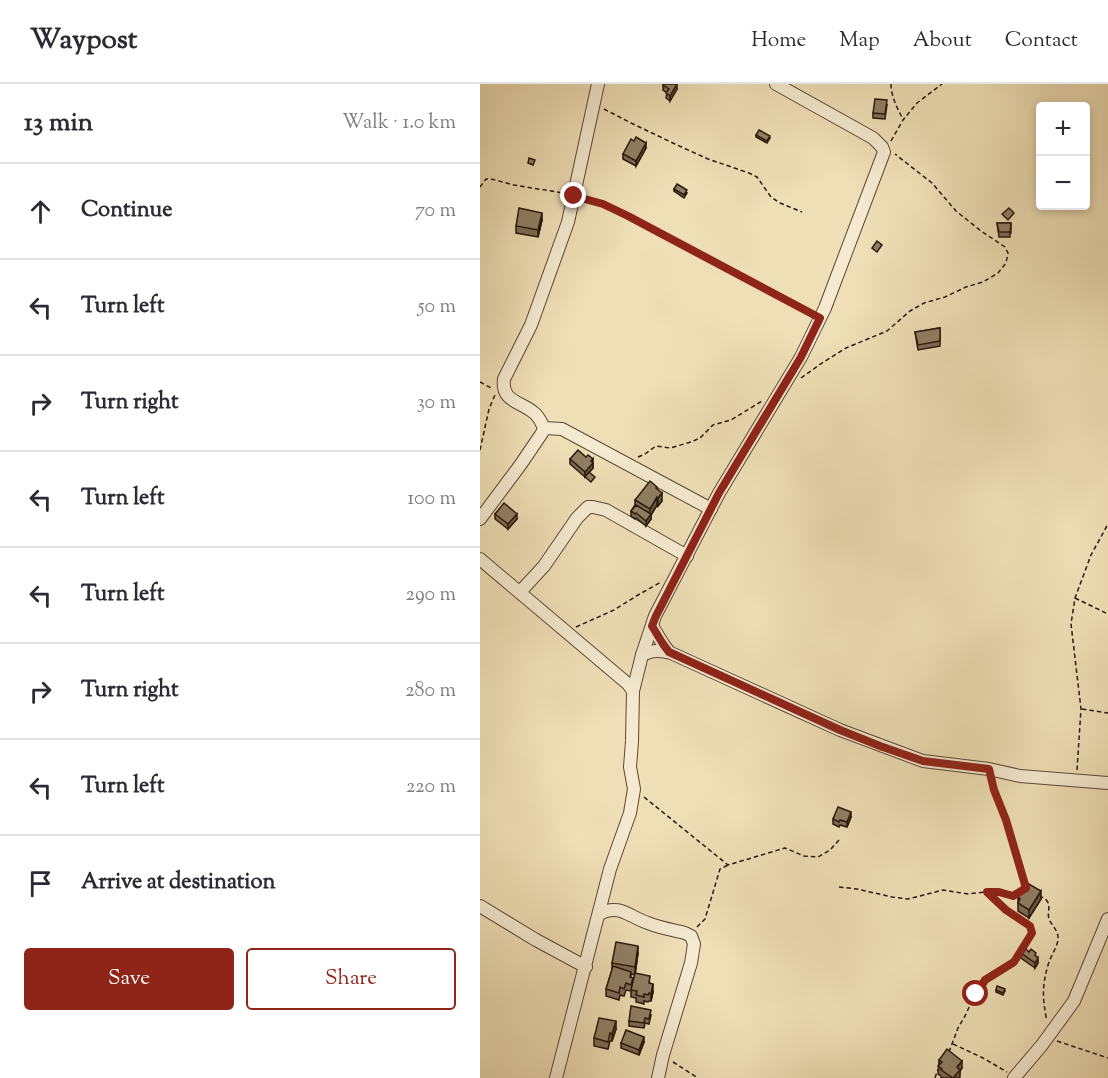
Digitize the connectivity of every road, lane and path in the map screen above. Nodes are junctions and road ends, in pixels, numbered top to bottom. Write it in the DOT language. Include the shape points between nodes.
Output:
graph roads {
  1 [pos="598,84"];
  2 [pos="776,84"];
  3 [pos="891,84"];
  4 [pos="942,84"];
  5 [pos="595,105"];
  6 [pos="903,120"];
  7 [pos="886,150"];
  8 [pos="480,187"];
  9 [pos="574,196"];
  10 [pos="802,212"];
  11 [pos="820,318"];
  12 [pos="480,382"];
  13 [pos="795,383"];
  14 [pos="782,388"];
  15 [pos="544,428"];
  16 [pos="480,450"];
  17 [pos="636,458"];
  18 [pos="711,509"];
  19 [pos="480,519"];
  20 [pos="1108,524"];
  21 [pos="687,556"];
  22 [pos="480,559"];
  23 [pos="677,574"];
  24 [pos="520,592"];
  25 [pos="1074,598"];
  26 [pos="1108,614"];
  27 [pos="652,626"];
  28 [pos="567,631"];
  29 [pos="669,652"];
  30 [pos="642,655"];
  31 [pos="633,691"];
  32 [pos="1081,709"];
  33 [pos="1108,712"];
  34 [pos="989,769"];
  35 [pos="1076,781"];
  36 [pos="1108,783"];
  37 [pos="634,789"];
  38 [pos="840,840"];
  39 [pos="728,865"];
  40 [pos="840,887"];
  41 [pos="987,892"];
  42 [pos="1036,894"];
  43 [pos="480,906"];
  44 [pos="599,914"];
  45 [pos="1108,919"];
  46 [pos="685,933"];
  47 [pos="585,966"];
  48 [pos="1050,1034"];
  49 [pos="952,1043"];
  50 [pos="1042,1045"];
  51 [pos="663,1055"];
  52 [pos="947,1055"];
  53 [pos="1108,1058"];
  54 [pos="941,1062"];
  55 [pos="556,1078"];
  56 [pos="658,1078"];
  57 [pos="698,1078"];
  58 [pos="935,1078"];
  59 [pos="1015,1078"];
  1 -- 5 [label="street"];
  2 -- 7 [label="street" via="873,138"];
  3 -- 6 [label="path"];
  4 -- 6 [label="path"];
  5 -- 9 [label="street"];
  5 -- 10 [label="path" via="700,155 757,177 771,198"];
  6 -- 7 [label="path"];
  7 -- 11 [label="street"];
  7 -- 13 [label="path" via="932,183 956,211 1005,247 1006,263 983,282 924,303 887,331 846,348"];
  8 -- 9 [label="path" via="491,178"];
  9 -- 11 [label="path" via="628,216"];
  9 -- 15 [label="street" via="537,310 504,379 506,395 533,412"];
  11 -- 14 [label="street"];
  12 -- 16 [label="path" via="496,391"];
  14 -- 17 [label="path" via="731,420 713,425 691,442 670,448 656,446"];
  14 -- 18 [label="street"];
  15 -- 18 [label="street" via="562,429"];
  15 -- 19 [label="street"];
  18 -- 21 [label="street"];
  20 -- 25 [label="path"];
  21 -- 23 [label="street"];
  21 -- 24 [label="street" via="606,510 588,507"];
  22 -- 24 [label="street"];
  23 -- 27 [label="street"];
  23 -- 28 [label="path"];
  24 -- 28 [label="street"];
  25 -- 26 [label="path"];
  25 -- 32 [label="path" via="1071,624"];
  27 -- 29 [label="street"];
  27 -- 30 [label="street"];
  28 -- 31 [label="street"];
  29 -- 30 [label="street" via="658,650"];
  29 -- 34 [label="street" via="840,730 912,757"];
  30 -- 31 [label="street"];
  31 -- 37 [label="street" via="630,767"];
  32 -- 33 [label="path"];
  32 -- 35 [label="path"];
  34 -- 35 [label="street"];
  34 -- 41 [label="path" via="1026,888 1013,896"];
  35 -- 36 [label="street"];
  37 -- 39 [label="path"];
  37 -- 44 [label="street"];
  38 -- 39 [label="path" via="818,857 785,848"];
  39 -- 46 [label="path" via="720,869 705,919"];
  40 -- 41 [label="path" via="908,898 943,890"];
  41 -- 49 [label="path" via="1030,926 1032,933 1014,962 980,986"];
  42 -- 48 [label="path" via="1049,903 1049,918 1058,936 1042,986"];
  43 -- 47 [label="street"];
  44 -- 46 [label="street" via="614,909 645,923"];
  44 -- 47 [label="street"];
  45 -- 48 [label="street" via="1074,1001"];
  46 -- 51 [label="street" via="694,944 691,963"];
  47 -- 55 [label="street"];
  48 -- 50 [label="street"];
  49 -- 52 [label="path"];
  49 -- 59 [label="path"];
  50 -- 53 [label="path" via="1062,1042"];
  50 -- 59 [label="street"];
  51 -- 56 [label="street"];
  51 -- 57 [label="path"];
  54 -- 58 [label="path"];
}
